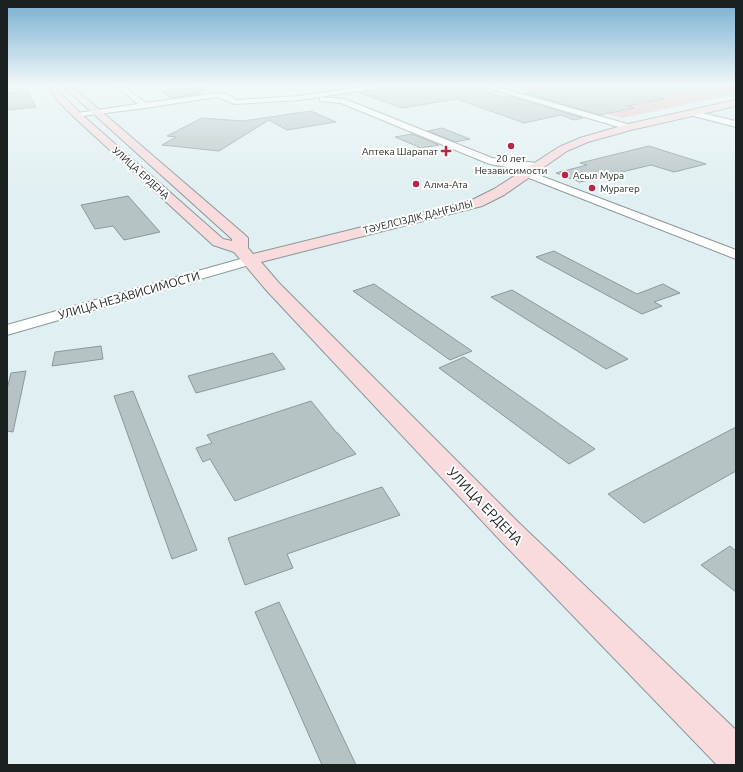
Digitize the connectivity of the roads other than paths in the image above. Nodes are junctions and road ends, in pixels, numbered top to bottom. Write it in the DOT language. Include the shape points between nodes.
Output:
graph roads {
  1 [pos="85,122"];
  2 [pos="108,122"];
  3 [pos="394,122"];
  4 [pos="611,122"];
  5 [pos="651,122"];
  6 [pos="628,127"];
  7 [pos="532,170"];
  8 [pos="245,255"];
  9 [pos="736,255"];
  10 [pos="7,330"];
  11 [pos="736,757"];
  1 -- 8 [label="street, УЛИЦА ЕРДЕНА" via="218,242"];
  2 -- 8 [label="street, УЛИЦА ЕРДЕНА" via="240,238"];
  3 -- 7 [label="street" via="490,161"];
  4 -- 6 [label="street"];
  5 -- 6 [label="street, ТӘУЕЛСІЗДІК ДАҢҒЫЛЫ"];
  6 -- 7 [label="street, ТӘУЕЛСІЗДІК ДАҢҒЫЛЫ" via="563,149"];
  7 -- 8 [label="street, ТӘУЕЛСІЗДІК ДАҢҒЫЛЫ" via="477,203 322,241"];
  7 -- 9 [label="street"];
  8 -- 10 [label="street, УЛИЦА НЕЗАВИСИМОСТИ"];
  8 -- 11 [label="street, УЛИЦА ЕРДЕНА" via="508,530"];
}
